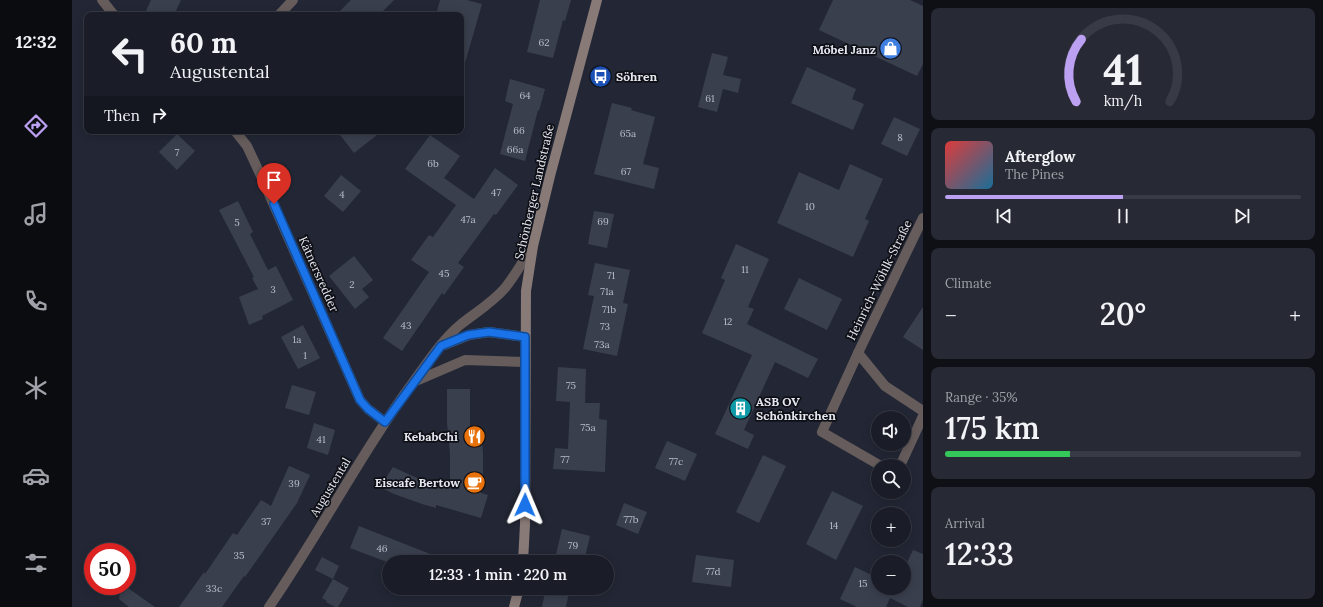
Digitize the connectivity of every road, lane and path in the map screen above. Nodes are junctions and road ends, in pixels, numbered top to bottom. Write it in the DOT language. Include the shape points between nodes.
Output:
graph roads {
  1 [pos="102,0"];
  2 [pos="293,0"];
  3 [pos="597,0"];
  4 [pos="112,12"];
  5 [pos="282,12"];
  6 [pos="237,134"];
  7 [pos="923,218"];
  8 [pos="533,246"];
  9 [pos="525,337"];
  10 [pos="441,346"];
  11 [pos="858,352"];
  12 [pos="525,362"];
  13 [pos="414,381"];
  14 [pos="923,411"];
  15 [pos="923,416"];
  16 [pos="385,422"];
  17 [pos="903,459"];
  18 [pos="871,460"];
  19 [pos="523,555"];
  20 [pos="517,595"];
  21 [pos="269,607"];
  22 [pos="514,607"];
  1 -- 4 [label="street"];
  2 -- 5 [label="street"];
  3 -- 8 [label="main road, Schönberger Landstraße"];
  6 -- 16 [label="street, Kätnersredder" via="247,146 261,176 360,400"];
  7 -- 11 [label="street, Heinrich-Wöhlk-Straße"];
  8 -- 9 [label="main road, Schönberger Landstraße" via="526,291"];
  8 -- 10 [label="street, Augustental" via="505,288 460,326"];
  9 -- 10 [label="street" via="489,332 468,335"];
  9 -- 12 [label="main road, Schönberger Landstraße"];
  10 -- 13 [label="street, Augustental"];
  11 -- 14 [label="street, Heinrich-Wöhlk-Straße" via="885,386"];
  11 -- 18 [label="street, Heinrich-Wöhlk-Straße" via="822,432"];
  12 -- 13 [label="street" via="464,360"];
  12 -- 19 [label="main road, Schönberger Landstraße" via="525,524"];
  13 -- 16 [label="street, Augustental"];
  15 -- 17 [label="street"];
  16 -- 21 [label="street, Augustental"];
  20 -- 22 [label="main road"];
}
